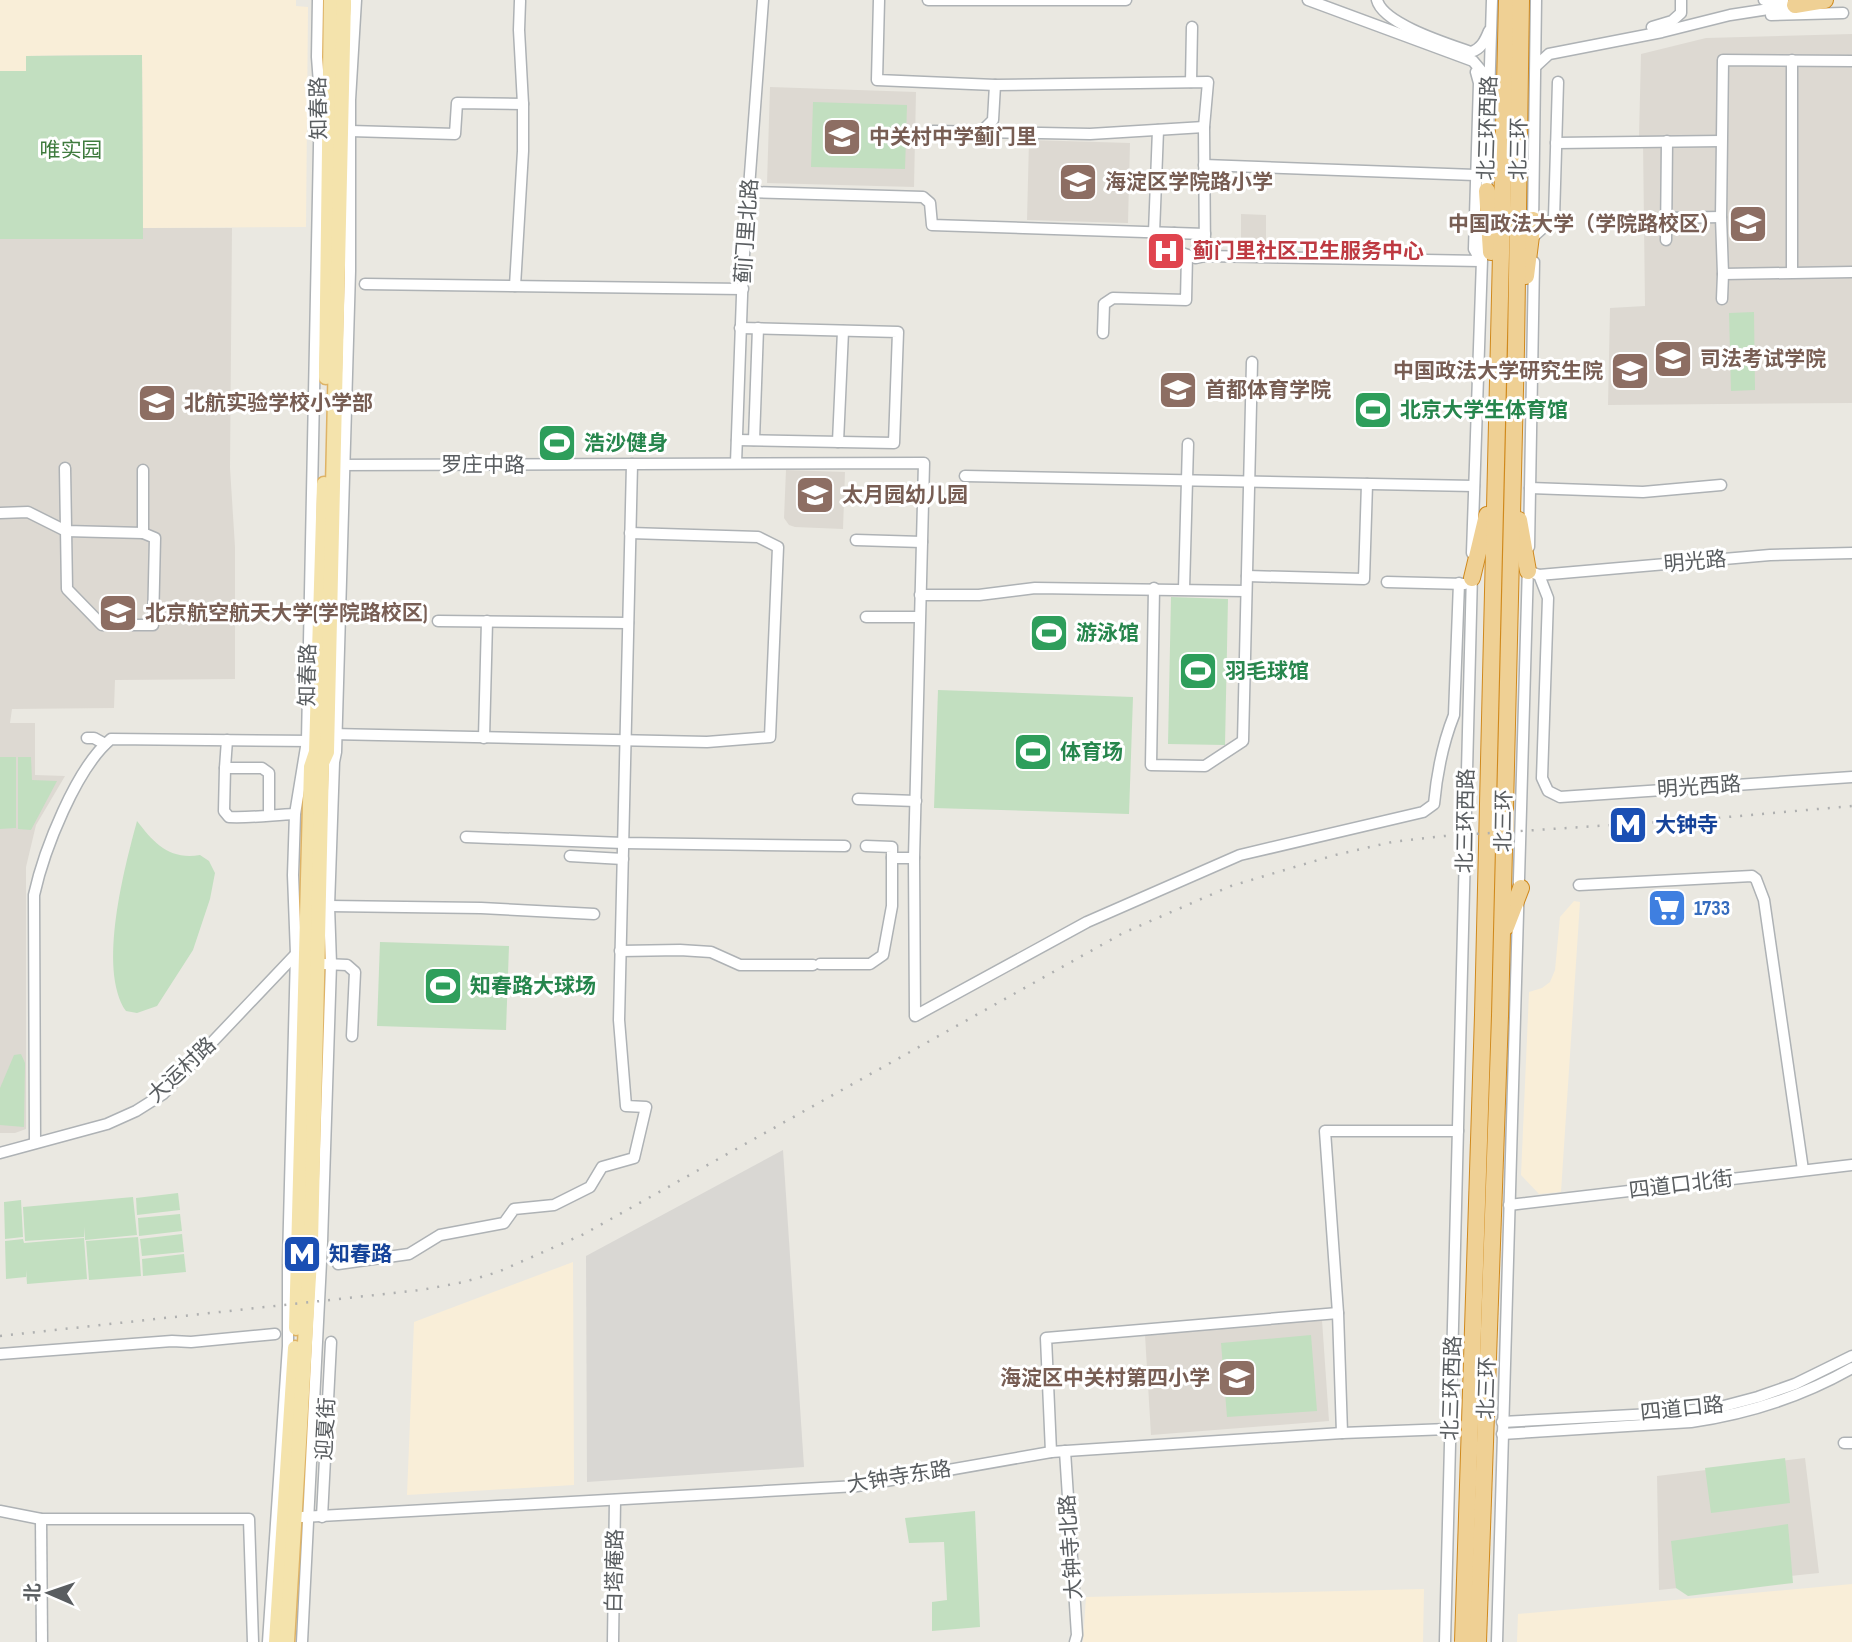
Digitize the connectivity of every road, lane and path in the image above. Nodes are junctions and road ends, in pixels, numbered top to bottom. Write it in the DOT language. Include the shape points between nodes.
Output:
graph roads {
  1 [pos="318,0"];
  2 [pos="331,0"];
  3 [pos="344,0"];
  4 [pos="356,0"];
  5 [pos="763,0"];
  6 [pos="879,0"];
  7 [pos="928,0"];
  8 [pos="939,0"];
  9 [pos="1118,0"];
  10 [pos="1126,0"];
  11 [pos="1308,0"];
  12 [pos="1377,0"];
  13 [pos="1492,0"];
  14 [pos="1507,0"];
  15 [pos="1521,0"];
  16 [pos="1536,0"];
  17 [pos="1681,0"];
  18 [pos="1763,0"];
  19 [pos="1825,0"];
  20 [pos="520,1"];
  21 [pos="1795,5"];
  22 [pos="1848,13"];
  23 [pos="1730,15"];
  24 [pos="1513,24"];
  25 [pos="1192,27"];
  26 [pos="1535,42"];
  27 [pos="1792,60"];
  28 [pos="1852,61"];
  29 [pos="1536,66"];
  30 [pos="1476,72"];
  31 [pos="1191,82"];
  32 [pos="1558,82"];
  33 [pos="995,85"];
  34 [pos="1489,89"];
  35 [pos="523,104"];
  36 [pos="1204,127"];
  37 [pos="1158,130"];
  38 [pos="350,131"];
  39 [pos="933,131"];
  40 [pos="981,132"];
  41 [pos="1667,141"];
  42 [pos="1721,141"];
  43 [pos="1556,143"];
  44 [pos="1204,165"];
  45 [pos="1475,175"];
  46 [pos="1487,191"];
  47 [pos="750,192"];
  48 [pos="1721,217"];
  49 [pos="1667,218"];
  50 [pos="1533,228"];
  51 [pos="1154,233"];
  52 [pos="1174,233"];
  53 [pos="1205,234"];
  54 [pos="1667,240"];
  55 [pos="1187,255"];
  56 [pos="1205,256"];
  57 [pos="1481,261"];
  58 [pos="1793,272"];
  59 [pos="1852,272"];
  60 [pos="1723,274"];
  61 [pos="365,284"];
  62 [pos="515,286"];
  63 [pos="743,289"];
  64 [pos="1723,299"];
  65 [pos="740,328"];
  66 [pos="758,328"];
  67 [pos="843,331"];
  68 [pos="1103,333"];
  69 [pos="1498,346"];
  70 [pos="1516,348"];
  71 [pos="1252,362"];
  72 [pos="737,440"];
  73 [pos="754,440"];
  74 [pos="838,442"];
  75 [pos="1188,444"];
  76 [pos="736,463"];
  77 [pos="632,464"];
  78 [pos="334,465"];
  79 [pos="65,468"];
  80 [pos="143,470"];
  81 [pos="965,476"];
  82 [pos="1187,480"];
  83 [pos="1248,482"];
  84 [pos="1367,484"];
  85 [pos="1495,485"];
  86 [pos="1721,485"];
  87 [pos="1474,486"];
  88 [pos="1513,486"];
  89 [pos="1530,488"];
  90 [pos="0,513"];
  91 [pos="66,531"];
  92 [pos="143,533"];
  93 [pos="630,533"];
  94 [pos="856,540"];
  95 [pos="922,542"];
  96 [pos="1852,553"];
  97 [pos="1534,573"];
  98 [pos="1247,576"];
  99 [pos="1387,582"];
  100 [pos="1467,582"];
  101 [pos="1154,589"];
  102 [pos="1184,589"];
  103 [pos="1247,591"];
  104 [pos="920,595"];
  105 [pos="866,617"];
  106 [pos="919,617"];
  107 [pos="438,621"];
  108 [pos="487,621"];
  109 [pos="628,623"];
  110 [pos="322,737"];
  111 [pos="87,738"];
  112 [pos="484,738"];
  113 [pos="227,740"];
  114 [pos="625,741"];
  115 [pos="105,744"];
  116 [pos="226,768"];
  117 [pos="1852,778"];
  118 [pos="858,799"];
  119 [pos="916,802"];
  120 [pos="269,814"];
  121 [pos="295,814"];
  122 [pos="466,837"];
  123 [pos="623,843"];
  124 [pos="845,846"];
  125 [pos="866,846"];
  126 [pos="570,856"];
  127 [pos="892,858"];
  128 [pos="914,858"];
  129 [pos="623,859"];
  130 [pos="1579,885"];
  131 [pos="1521,888"];
  132 [pos="329,906"];
  133 [pos="594,914"];
  134 [pos="1502,939"];
  135 [pos="620,951"];
  136 [pos="313,959"];
  137 [pos="1491,1015"];
  138 [pos="352,1037"];
  139 [pos="1458,1131"];
  140 [pos="35,1143"];
  141 [pos="0,1153"];
  142 [pos="1852,1165"];
  143 [pos="1803,1170"];
  144 [pos="1509,1205"];
  145 [pos="338,1264"];
  146 [pos="1338,1313"];
  147 [pos="1454,1322"];
  148 [pos="1505,1324"];
  149 [pos="275,1334"];
  150 [pos="331,1342"];
  151 [pos="0,1354"];
  152 [pos="1852,1356"];
  153 [pos="1852,1368"];
  154 [pos="1451,1428"];
  155 [pos="1502,1428"];
  156 [pos="1342,1433"];
  157 [pos="1065,1451"];
  158 [pos="1051,1452"];
  159 [pos="615,1500"];
  160 [pos="0,1511"];
  161 [pos="290,1517"];
  162 [pos="322,1517"];
  163 [pos="41,1519"];
  164 [pos="1448,1524"];
  165 [pos="1500,1526"];
  166 [pos="42,1642"];
  167 [pos="253,1642"];
  168 [pos="268,1642"];
  169 [pos="276,1642"];
  170 [pos="287,1642"];
  171 [pos="302,1642"];
  172 [pos="613,1642"];
  173 [pos="1075,1642"];
  174 [pos="1445,1642"];
  175 [pos="1463,1642"];
  176 [pos="1478,1642"];
  177 [pos="1497,1642"];
  1 -- 110 [label="street, 知春路"];
  2 -- 78 [label="main road, 知春路"];
  3 -- 78 [label="main road, 知春路"];
  4 -- 38 [label="street, 知春路"];
  5 -- 47 [label="street, 蓟门里北路"];
  6 -- 33 [label="street" via="877,80"];
  7 -- 8 [label="street"];
  8 -- 9 [label="street"];
  9 -- 10 [label="street"];
  11 -- 34 [label="street" via="1473,61"];
  12 -- 24 [label="street" via="1392,19 1471,52"];
  13 -- 24 [label="street, 北三环西路"];
  14 -- 24 [label="highway, 北三环"];
  15 -- 24 [label="highway, 北三环"];
  16 -- 24 [label="street, 北三环西路"];
  17 -- 26 [label="street" via="1681,13 1662,25 1552,49"];
  18 -- 21 [label="street"];
  19 -- 21 [label="highway"];
  20 -- 35 [label="street"];
  21 -- 22 [label="street"];
  21 -- 23 [label="street"];
  22 -- 23 [label="street"];
  23 -- 29 [label="street" via="1549,54"];
  24 -- 26 [label="street, 北三环西路"];
  24 -- 34 [label="street, 北三环西路"];
  24 -- 69 [label="highway, 北三环"];
  24 -- 70 [label="highway, 北三环"];
  25 -- 31 [label="street"];
  26 -- 29 [label="street, 北三环西路"];
  27 -- 28 [label="street"];
  27 -- 42 [label="street" via="1723,60"];
  27 -- 58 [label="street"];
  29 -- 50 [label="street, 北三环西路"];
  30 -- 45 [label="street"];
  31 -- 33 [label="street"];
  31 -- 36 [label="street" via="1208,82"];
  32 -- 43 [label="street"];
  33 -- 40 [label="street" via="993,120"];
  34 -- 46 [label="street, 北三环西路"];
  35 -- 38 [label="street" via="457,103 455,134"];
  35 -- 62 [label="street"];
  36 -- 37 [label="street"];
  36 -- 44 [label="street"];
  37 -- 40 [label="street"];
  37 -- 51 [label="street"];
  38 -- 78 [label="street, 知春路" via="350,271"];
  39 -- 40 [label="street"];
  41 -- 42 [label="street"];
  41 -- 43 [label="street"];
  41 -- 49 [label="street"];
  42 -- 48 [label="street"];
  43 -- 50 [label="street" via="1554,218"];
  44 -- 45 [label="street"];
  44 -- 53 [label="street"];
  45 -- 57 [label="street" via="1474,249"];
  46 -- 57 [label="street, 北三环西路"];
  46 -- 69 [label="highway"];
  47 -- 51 [label="street" via="923,197 930,203 932,225"];
  47 -- 63 [label="street, 蓟门里北路"];
  48 -- 49 [label="street"];
  48 -- 60 [label="street"];
  49 -- 54 [label="street"];
  50 -- 70 [label="highway"];
  50 -- 89 [label="street, 北三环西路"];
  51 -- 52 [label="street"];
  52 -- 53 [label="street"];
  52 -- 55 [label="street" via="1173,250"];
  53 -- 56 [label="street"];
  55 -- 56 [label="street"];
  55 -- 68 [label="street" via="1186,300 1113,298 1104,304"];
  56 -- 57 [label="street"];
  57 -- 87 [label="street, 北三环西路"];
  58 -- 59 [label="street"];
  58 -- 60 [label="street"];
  60 -- 64 [label="street"];
  61 -- 62 [label="street"];
  62 -- 63 [label="street"];
  63 -- 72 [label="street, 蓟门里北路"];
  65 -- 66 [label="street"];
  66 -- 67 [label="street"];
  66 -- 73 [label="street"];
  67 -- 74 [label="street"];
  67 -- 74 [label="street" via="898,332 894,443"];
  69 -- 85 [label="highway, 北三环"];
  70 -- 88 [label="highway, 北三环"];
  71 -- 83 [label="street"];
  72 -- 73 [label="street"];
  72 -- 76 [label="street, 蓟门里北路"];
  73 -- 74 [label="street"];
  75 -- 82 [label="street"];
  76 -- 77 [label="street, 罗庄中路"];
  76 -- 95 [label="street, 罗庄中路" via="924,463"];
  77 -- 78 [label="street, 罗庄中路"];
  77 -- 93 [label="street"];
  78 -- 110 [label="main road, 知春路"];
  78 -- 110 [label="street, 知春路"];
  79 -- 91 [label="street"];
  80 -- 92 [label="street"];
  81 -- 82 [label="street"];
  82 -- 83 [label="street"];
  82 -- 102 [label="street"];
  83 -- 84 [label="street"];
  83 -- 98 [label="street"];
  84 -- 87 [label="street"];
  84 -- 98 [label="street" via="1364,579"];
  85 -- 100 [label="highway"];
  85 -- 137 [label="highway, 北三环"];
  86 -- 89 [label="street" via="1643,492"];
  87 -- 100 [label="street, 北三环西路"];
  88 -- 97 [label="highway"];
  88 -- 134 [label="highway, 北三环"];
  89 -- 97 [label="street, 北三环西路"];
  90 -- 91 [label="street" via="28,512"];
  91 -- 92 [label="street"];
  91 -- 92 [label="street" via="66,589 102,625 153,625 155,538"];
  93 -- 109 [label="street"];
  93 -- 114 [label="street" via="758,537 778,547 770,737 707,743"];
  94 -- 95 [label="street"];
  95 -- 104 [label="street"];
  96 -- 97 [label="street, 明光路"];
  97 -- 117 [label="street, 明光西路" via="1548,598 1542,778 1548,791 1560,797"];
  97 -- 131 [label="street, 北三环西路"];
  98 -- 103 [label="street"];
  99 -- 100 [label="street"];
  100 -- 128 [label="street" via="1454,715 1437,768 1434,804 1423,812 1240,855 1087,922 915,1016"];
  100 -- 139 [label="street, 北三环西路"];
  101 -- 102 [label="street"];
  101 -- 103 [label="street" via="1151,765 1205,766 1243,741"];
  101 -- 104 [label="street" via="1035,588 979,595"];
  102 -- 103 [label="street"];
  104 -- 106 [label="street"];
  105 -- 106 [label="street"];
  106 -- 119 [label="street"];
  107 -- 108 [label="street"];
  108 -- 109 [label="street"];
  108 -- 112 [label="street"];
  109 -- 114 [label="street"];
  110 -- 112 [label="street"];
  110 -- 113 [label="street"];
  110 -- 121 [label="street, 知春路"];
  110 -- 132 [label="street, 知春路"];
  110 -- 136 [label="main road, 知春路" via="311,767"];
  111 -- 115 [label="street"];
  112 -- 114 [label="street"];
  113 -- 115 [label="street" via="111,739"];
  113 -- 116 [label="street"];
  114 -- 123 [label="street"];
  115 -- 140 [label="street" via="96,751 51,836 34,895"];
  116 -- 120 [label="street" via="262,768 269,773"];
  116 -- 120 [label="street" via="224,811 229,817 264,818"];
  118 -- 119 [label="street"];
  119 -- 128 [label="street"];
  120 -- 121 [label="street"];
  121 -- 136 [label="street, 知春路" via="293,874"];
  122 -- 123 [label="street"];
  123 -- 124 [label="street"];
  123 -- 129 [label="street"];
  125 -- 127 [label="street" via="892,847"];
  126 -- 129 [label="street"];
  127 -- 128 [label="street"];
  127 -- 135 [label="street" via="892,906 883,955 870,964 740,965 711,952"];
  129 -- 135 [label="street"];
  130 -- 143 [label="street" via="1756,879 1764,900"];
  131 -- 134 [label="highway"];
  131 -- 144 [label="street, 北三环西路"];
  132 -- 133 [label="street"];
  132 -- 136 [label="street, 知春路"];
  134 -- 137 [label="highway, 北三环"];
  135 -- 145 [label="street" via="619,1020 626,1106 646,1107 634,1158 602,1167 590,1187 554,1205 514,1209 503,1223 440,1236 409,1254"];
  136 -- 138 [label="street" via="347,965 355,972"];
  136 -- 140 [label="street, 大运村路" via="163,1094 107,1124"];
  136 -- 161 [label="main road, 知春路"];
  136 -- 161 [label="street, 知春路" via="322,1242"];
  137 -- 175 [label="highway, 北三环, bridge"];
  137 -- 176 [label="highway, 北三环, bridge"];
  139 -- 146 [label="street" via="1325,1131"];
  139 -- 147 [label="street, 北三环西路"];
  140 -- 141 [label="street, 大运村路"];
  142 -- 143 [label="street, 四道口北街"];
  143 -- 144 [label="street, 四道口北街"];
  144 -- 148 [label="street, 北三环西路"];
  146 -- 156 [label="street"];
  146 -- 158 [label="street" via="1046,1338"];
  147 -- 148 [label="street"];
  147 -- 154 [label="street, 北三环西路"];
  148 -- 155 [label="street, 北三环西路"];
  149 -- 151 [label="street"];
  150 -- 162 [label="street, 迎夏街"];
  152 -- 155 [label="street, 四道口路" via="1795,1384 1724,1406"];
  153 -- 155 [label="street, 四道口路" via="1778,1400 1721,1418"];
  154 -- 155 [label="street, 大钟寺东路"];
  154 -- 156 [label="street, 大钟寺东路"];
  154 -- 164 [label="street, 北三环西路"];
  155 -- 165 [label="street, 北三环西路"];
  156 -- 157 [label="street, 大钟寺东路"];
  157 -- 158 [label="street, 大钟寺东路"];
  157 -- 173 [label="street, 大钟寺北路"];
  158 -- 159 [label="street, 大钟寺东路" via="856,1486"];
  159 -- 162 [label="street, 大钟寺东路"];
  159 -- 172 [label="street, 白塔庵路"];
  160 -- 163 [label="street"];
  161 -- 162 [label="street, 大钟寺东路"];
  161 -- 168 [label="street, 知春路"];
  161 -- 169 [label="main road, 知春路"];
  161 -- 170 [label="main road, 知春路"];
  161 -- 171 [label="street, 知春路"];
  163 -- 166 [label="street"];
  163 -- 167 [label="street" via="249,1519"];
  164 -- 165 [label="street"];
  164 -- 174 [label="street, 北三环西路"];
  165 -- 177 [label="street, 北三环西路"];
}
